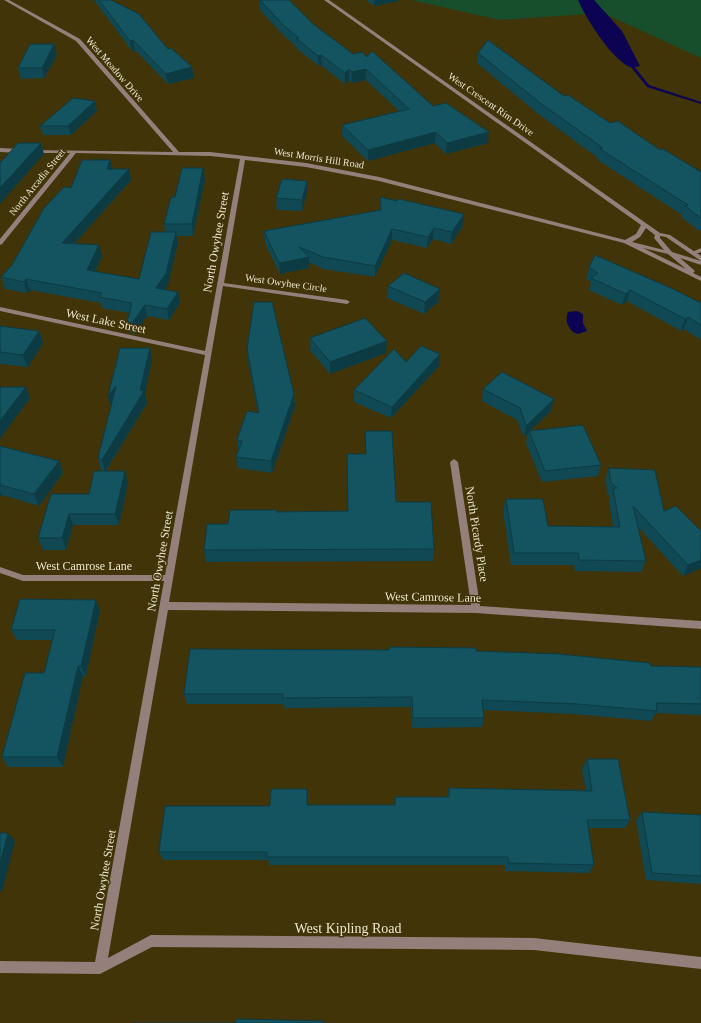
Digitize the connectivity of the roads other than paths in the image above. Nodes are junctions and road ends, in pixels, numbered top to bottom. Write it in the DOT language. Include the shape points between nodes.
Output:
graph roads {
  1 [pos="6,0"];
  2 [pos="326,0"];
  3 [pos="0,150"];
  4 [pos="74,152"];
  5 [pos="177,153"];
  6 [pos="243,157"];
  7 [pos="644,224"];
  8 [pos="658,234"];
  9 [pos="626,242"];
  10 [pos="0,243"];
  11 [pos="701,250"];
  12 [pos="670,253"];
  13 [pos="693,253"];
  14 [pos="701,259"];
  15 [pos="701,263"];
  16 [pos="701,279"];
  17 [pos="221,284"];
  18 [pos="347,302"];
  19 [pos="0,309"];
  20 [pos="208,354"];
  21 [pos="454,462"];
  22 [pos="0,570"];
  23 [pos="169,578"];
  24 [pos="164,606"];
  25 [pos="476,609"];
  26 [pos="701,624"];
  27 [pos="701,963"];
  28 [pos="0,967"];
  29 [pos="100,968"];
  1 -- 5 [label="street, West Meadow Drive" via="78,40"];
  2 -- 7 [label="street, West Crescent Rim Drive"];
  3 -- 4 [label="street, West Morris Hill Road"];
  4 -- 5 [label="street, West Morris Hill Road"];
  4 -- 10 [label="street, North Arcadia Street"];
  5 -- 6 [label="street, West Morris Hill Road"];
  6 -- 9 [label="street, West Morris Hill Road" via="306,165 379,179"];
  6 -- 17 [label="street, North Owyhee Street"];
  7 -- 8 [label="street, West Crescent Rim Drive"];
  7 -- 9 [label="street" via="638,237"];
  8 -- 12 [label="street, West Crescent Rim Drive" via="657,238"];
  8 -- 13 [label="street, West Crescent Rim Drive" via="668,236"];
  9 -- 12 [label="street, West Morris Hill Road"];
  9 -- 16 [label="street, West Morris Hill Road"];
  11 -- 13 [label="street"];
  12 -- 15 [label="street, West Morris Hill Road"];
  12 -- 16 [label="street, West Crescent Rim Drive"];
  13 -- 14 [label="street, West Crescent Rim Drive"];
  17 -- 18 [label="street, West Owyhee Circle"];
  17 -- 20 [label="street, North Owyhee Street"];
  19 -- 20 [label="street, West Lake Street"];
  20 -- 23 [label="street, North Owyhee Street"];
  21 -- 25 [label="street, North Picardy Place"];
  22 -- 23 [label="street, West Camrose Lane" via="23,578"];
  23 -- 24 [label="street, North Owyhee Street"];
  24 -- 25 [label="street, West Camrose Lane"];
  24 -- 29 [label="street, North Owyhee Street"];
  25 -- 26 [label="street, West Camrose Lane"];
  27 -- 29 [label="street, West Kipling Road" via="534,944 151,942"];
  28 -- 29 [label="street, West Kipling Road"];
}
